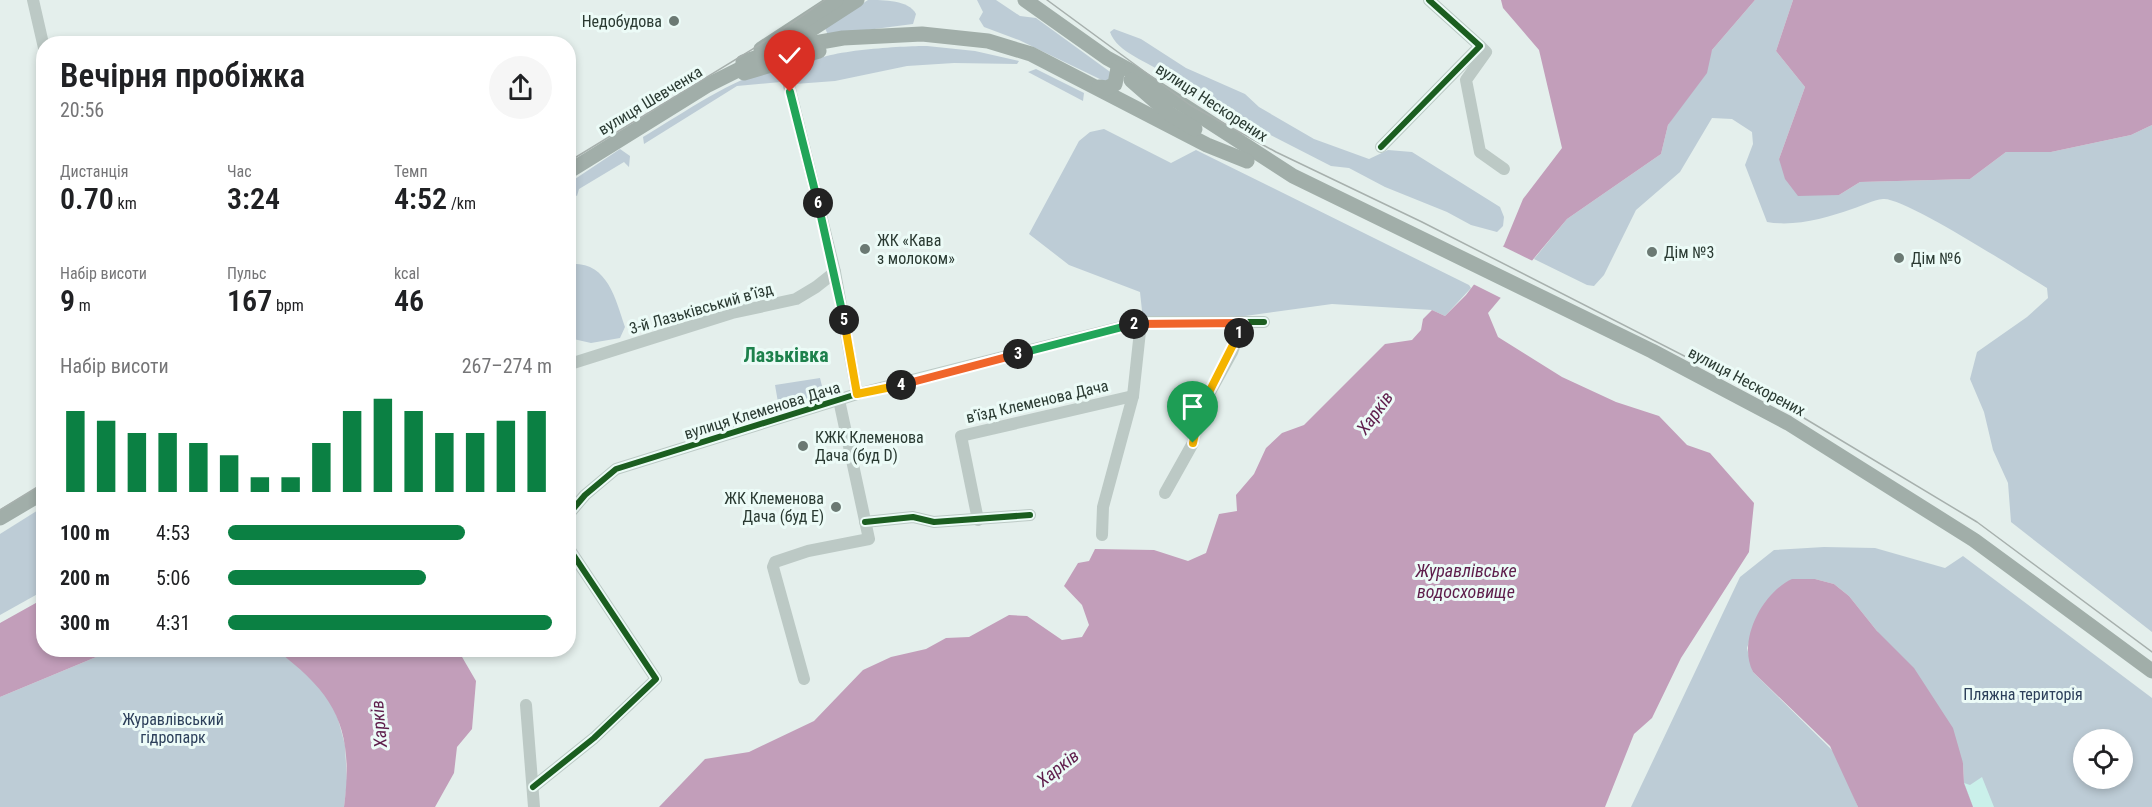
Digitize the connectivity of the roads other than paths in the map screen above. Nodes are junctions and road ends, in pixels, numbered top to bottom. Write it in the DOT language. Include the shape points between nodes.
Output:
graph roads {
  1 [pos="33,0"];
  2 [pos="836,0"];
  3 [pos="857,0"];
  4 [pos="1025,0"];
  5 [pos="1429,0"];
  6 [pos="818,20"];
  7 [pos="889,35"];
  8 [pos="41,36"];
  9 [pos="828,40"];
  10 [pos="1480,46"];
  11 [pos="781,55"];
  12 [pos="743,62"];
  13 [pos="1113,64"];
  14 [pos="721,78"];
  15 [pos="1099,87"];
  16 [pos="1170,114"];
  17 [pos="1381,147"];
  18 [pos="1250,155"];
  19 [pos="576,167"];
  20 [pos="1504,169"];
  21 [pos="835,272"];
  22 [pos="1141,322"];
  23 [pos="1264,322"];
  24 [pos="1243,323"];
  25 [pos="576,362"];
  26 [pos="857,394"];
  27 [pos="1133,396"];
  28 [pos="839,400"];
  29 [pos="1165,493"];
  30 [pos="36,497"];
  31 [pos="576,506"];
  32 [pos="1030,515"];
  33 [pos="0,518"];
  34 [pos="978,520"];
  35 [pos="865,522"];
  36 [pos="1102,535"];
  37 [pos="576,559"];
  38 [pos="2152,671"];
  39 [pos="804,679"];
  40 [pos="526,705"];
  41 [pos="533,787"];
  42 [pos="534,807"];
  1 -- 8 [label="street"];
  2 -- 6 [label="main road, вулиця Шевченка"];
  3 -- 6 [label="main road, вулиця Шевченка"];
  4 -- 13 [label="main road, вулиця Нескорених"];
  5 -- 10 [label="street"];
  6 -- 9 [label="main road"];
  6 -- 11 [label="main road" via="784,40"];
  6 -- 12 [label="main road, вулиця Шевченка"];
  7 -- 9 [label="main road"];
  7 -- 11 [label="main road"];
  7 -- 15 [label="main road" via="951,35 998,43 1031,54"];
  9 -- 11 [label="main road"];
  10 -- 17 [label="street"];
  10 -- 20 [label="street" via="1486,52 1466,80 1478,142 1480,152"];
  11 -- 12 [label="main road"];
  11 -- 14 [label="main road, вулиця Шевченка"];
  11 -- 21 [label="street"];
  12 -- 14 [label="main road, вулиця Шевченка"];
  13 -- 15 [label="main road" via="1115,84"];
  13 -- 16 [label="main road, вулиця Нескорених"];
  13 -- 18 [label="main road, вулиця Нескорених" via="1129,70"];
  14 -- 19 [label="main road, вулиця Шевченка"];
  15 -- 16 [label="main road"];
  15 -- 18 [label="main road" via="1197,141"];
  16 -- 18 [label="main road"];
  18 -- 38 [label="main road, вулиця Нескорених" via="1556,304 1788,423 2018,570"];
  21 -- 25 [label="street, 3-й Лазьківський в’їзд" via="796,299 732,314"];
  21 -- 26 [label="street"];
  22 -- 24 [label="street, вулиця Клеменова Дача"];
  22 -- 26 [label="street, вулиця Клеменова Дача"];
  22 -- 27 [label="street"];
  23 -- 24 [label="street, вулиця Клеменова Дача"];
  24 -- 29 [label="street" via="1200,410 1193,443"];
  26 -- 28 [label="street, вулиця Клеменова Дача"];
  27 -- 34 [label="street, в'їзд Клеменова Дача" via="961,436"];
  27 -- 36 [label="street" via="1103,507"];
  28 -- 31 [label="street, вулиця Клеменова Дача" via="616,469"];
  28 -- 35 [label="street"];
  30 -- 33 [label="main road"];
  32 -- 34 [label="street"];
  34 -- 35 [label="street" via="934,522 913,517"];
  35 -- 39 [label="street" via="868,539 799,553 780,559 773,567"];
  37 -- 41 [label="street" via="656,679 594,738"];
  40 -- 41 [label="street"];
  41 -- 42 [label="street"];
}
